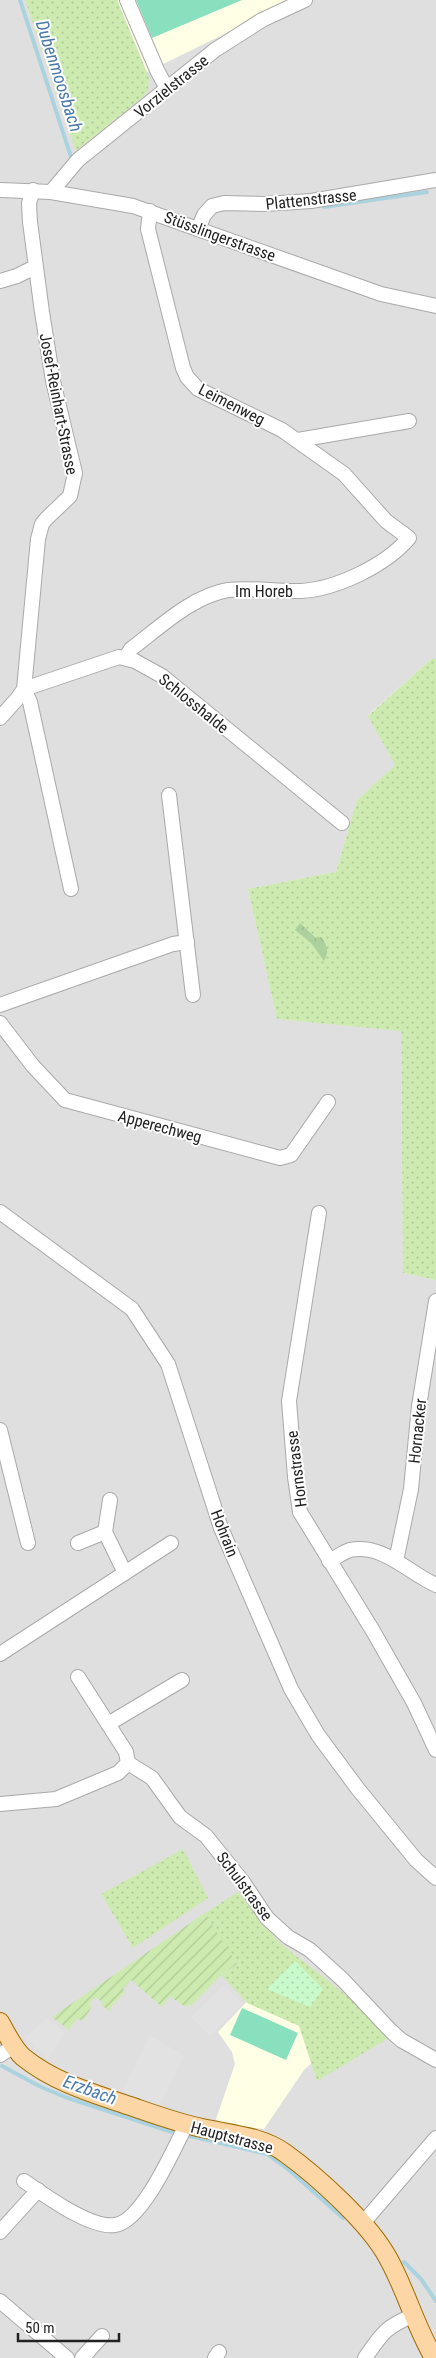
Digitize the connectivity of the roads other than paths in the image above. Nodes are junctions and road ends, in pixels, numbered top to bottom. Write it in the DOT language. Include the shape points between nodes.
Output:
graph roads {
  1 [pos="127,0"];
  2 [pos="305,0"];
  3 [pos="167,88"];
  4 [pos="436,180"];
  5 [pos="0,190"];
  6 [pos="33,190"];
  7 [pos="51,192"];
  8 [pos="150,211"];
  9 [pos="198,229"];
  10 [pos="36,267"];
  11 [pos="0,281"];
  12 [pos="436,304"];
  13 [pos="410,421"];
  14 [pos="298,440"];
  15 [pos="409,538"];
  16 [pos="126,658"];
  17 [pos="24,689"];
  18 [pos="0,718"];
  19 [pos="169,795"];
  20 [pos="342,823"];
  21 [pos="71,889"];
  22 [pos="187,942"];
  23 [pos="193,995"];
  24 [pos="0,1005"];
  25 [pos="0,1023"];
  26 [pos="328,1102"];
  27 [pos="0,1212"];
  28 [pos="319,1214"];
  29 [pos="436,1301"];
  30 [pos="0,1430"];
  31 [pos="110,1500"];
  32 [pos="105,1532"];
  33 [pos="28,1543"];
  34 [pos="78,1543"];
  35 [pos="170,1543"];
  36 [pos="329,1561"];
  37 [pos="396,1561"];
  38 [pos="125,1573"];
  39 [pos="436,1585"];
  40 [pos="0,1654"];
  41 [pos="78,1677"];
  42 [pos="182,1680"];
  43 [pos="108,1724"];
  44 [pos="436,1750"];
  45 [pos="128,1763"];
  46 [pos="0,1804"];
  47 [pos="436,1878"];
  48 [pos="0,2022"];
  49 [pos="7,2051"];
  50 [pos="436,2060"];
  51 [pos="186,2125"];
  52 [pos="436,2138"];
  53 [pos="24,2181"];
  54 [pos="38,2190"];
  55 [pos="363,2223"];
  56 [pos="0,2232"];
  57 [pos="0,2301"];
  58 [pos="412,2316"];
  59 [pos="102,2336"];
  60 [pos="67,2358"];
  61 [pos="82,2358"];
  62 [pos="365,2358"];
  63 [pos="434,2358"];
  1 -- 3 [label="street"];
  2 -- 3 [label="street, Vorzielstrasse" via="236,35"];
  3 -- 7 [label="street, Vorzielstrasse" via="78,160"];
  4 -- 9 [label="street, Plattenstrasse" via="311,201 224,203 212,206"];
  5 -- 6 [label="street, Stüsslingerstrasse"];
  6 -- 7 [label="street, Stüsslingerstrasse"];
  6 -- 10 [label="street, Josef-Reinhart-Strasse" via="29,203"];
  7 -- 8 [label="street, Stüsslingerstrasse"];
  8 -- 9 [label="street, Stüsslingerstrasse"];
  8 -- 14 [label="street, Leimenweg" via="148,229 187,377 205,393 254,414"];
  9 -- 12 [label="street, Stüsslingerstrasse" via="381,294"];
  10 -- 11 [label="street"];
  10 -- 17 [label="street, Josef-Reinhart-Strasse" via="53,381 75,473 70,496 42,524 38,539"];
  13 -- 14 [label="street"];
  14 -- 15 [label="street, Leimenweg" via="344,474 386,522"];
  15 -- 16 [label="street, Im Horeb" via="399,549 336,584 300,591 228,590 207,597 131,649"];
  16 -- 17 [label="street" via="118,657"];
  16 -- 20 [label="street, Schlosshalde" via="162,676"];
  17 -- 18 [label="street"];
  17 -- 21 [label="street" via="30,702"];
  19 -- 22 [label="street"];
  22 -- 23 [label="street"];
  22 -- 24 [label="street" via="173,944"];
  25 -- 26 [label="street, Apperechweg" via="33,1066 65,1100 280,1158 291,1155"];
  27 -- 47 [label="street, Hohrain" via="132,1309 142,1323 168,1364 221,1528 291,1689 318,1735 358,1789 416,1860"];
  28 -- 36 [label="street, Hornstrasse" via="289,1401 300,1512"];
  29 -- 37 [label="street, Hornacker" via="419,1406 411,1489"];
  30 -- 33 [label="street"];
  31 -- 32 [label="street"];
  32 -- 34 [label="street"];
  32 -- 38 [label="street"];
  35 -- 38 [label="street"];
  36 -- 37 [label="street" via="349,1550 368,1550"];
  36 -- 44 [label="street, Hornstrasse" via="373,1631"];
  37 -- 39 [label="street"];
  38 -- 40 [label="street"];
  41 -- 43 [label="street"];
  42 -- 43 [label="street"];
  43 -- 45 [label="street" via="126,1752"];
  45 -- 46 [label="street" via="118,1773 56,1799"];
  45 -- 50 [label="street, Schulstrasse" via="152,1778 180,1817 211,1842 267,1918 343,1980 401,2040"];
  48 -- 49 [label="main road, Hauptstrasse"];
  49 -- 51 [label="main road, Hauptstrasse" via="23,2056 61,2081"];
  51 -- 54 [label="street" via="142,2206 131,2220 115,2226 89,2221"];
  51 -- 55 [label="main road, Hauptstrasse" via="272,2145 318,2181"];
  52 -- 55 [label="street"];
  53 -- 54 [label="street"];
  54 -- 56 [label="street"];
  55 -- 58 [label="main road, Hauptstrasse" via="388,2258"];
  57 -- 60 [label="street"];
  58 -- 62 [label="street" via="392,2324"];
  58 -- 63 [label="main road, Hauptstrasse"];
  59 -- 61 [label="street"];
}
